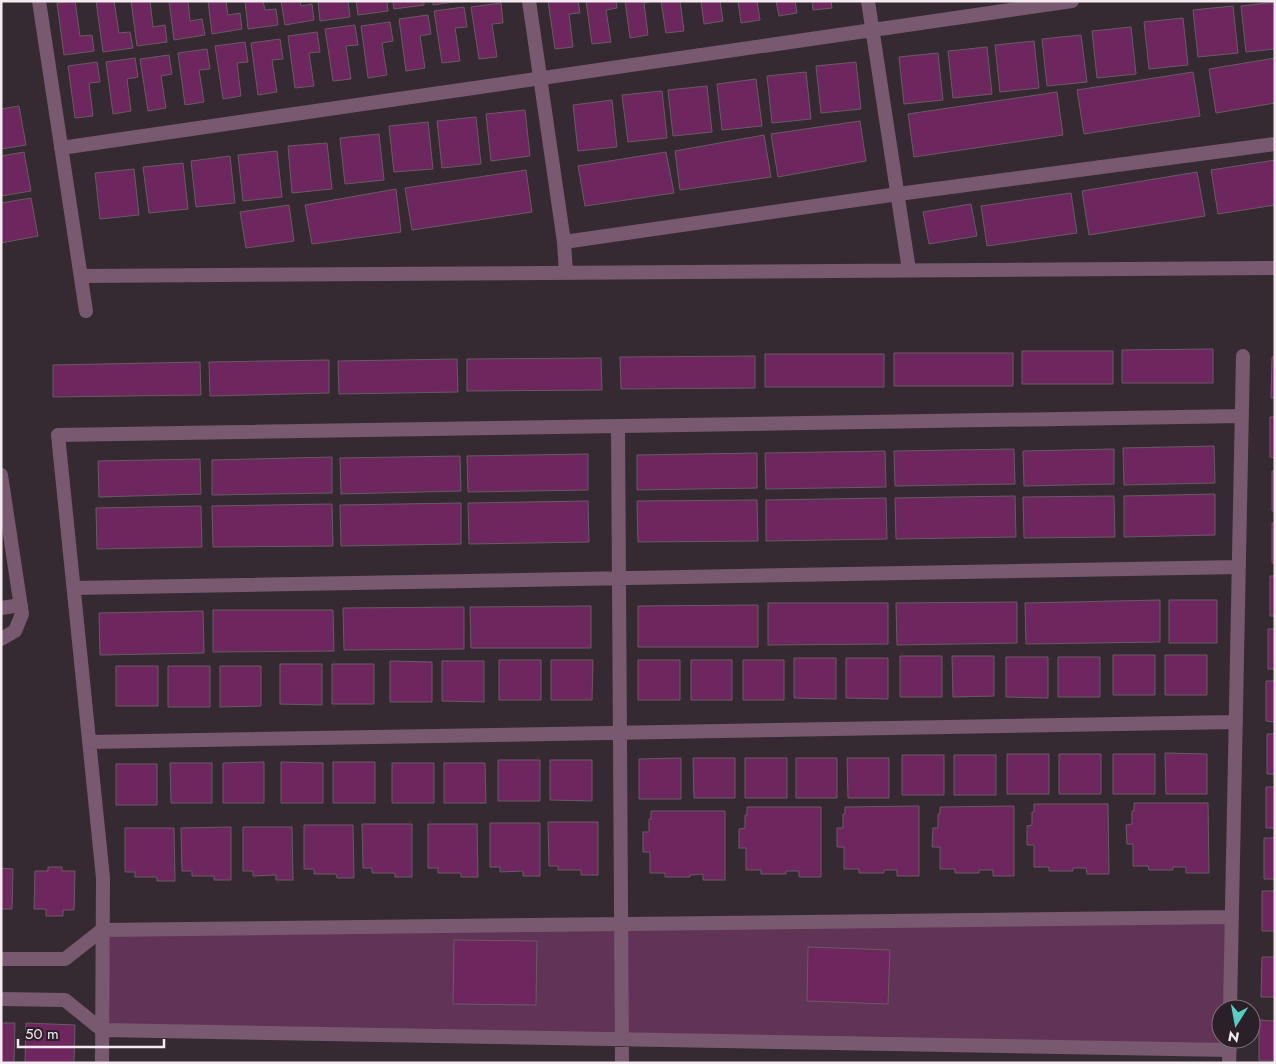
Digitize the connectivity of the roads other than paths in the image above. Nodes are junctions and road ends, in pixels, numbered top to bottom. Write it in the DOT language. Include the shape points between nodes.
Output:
graph roads {
  1 [pos="39,1"];
  2 [pos="529,1"];
  3 [pos="868,1"];
  4 [pos="1072,1"];
  5 [pos="873,30"];
  6 [pos="540,79"];
  7 [pos="1275,144"];
  8 [pos="61,148"];
  9 [pos="898,194"];
  10 [pos="564,242"];
  11 [pos="1275,268"];
  12 [pos="909,270"];
  13 [pos="566,273"];
  14 [pos="81,276"];
  15 [pos="86,311"];
  16 [pos="1243,356"];
  17 [pos="1242,416"];
  18 [pos="618,426"];
  19 [pos="1,476"];
  20 [pos="1239,567"];
  21 [pos="619,578"];
  22 [pos="74,588"];
  23 [pos="21,605"];
  24 [pos="1,608"];
  25 [pos="1,639"];
  26 [pos="1236,722"];
  27 [pos="620,733"];
  28 [pos="89,742"];
  29 [pos="1232,917"];
  30 [pos="621,924"];
  31 [pos="102,930"];
  32 [pos="1,959"];
  33 [pos="1,999"];
  34 [pos="1230,999"];
  35 [pos="102,1030"];
  36 [pos="621,1039"];
  37 [pos="1229,1050"];
  38 [pos="102,1063"];
  39 [pos="622,1063"];
  1 -- 8 [label="street"];
  2 -- 6 [label="street"];
  3 -- 5 [label="street"];
  4 -- 5 [label="street"];
  5 -- 6 [label="street"];
  5 -- 9 [label="street"];
  6 -- 8 [label="street"];
  6 -- 10 [label="street"];
  7 -- 9 [label="street"];
  8 -- 14 [label="street"];
  9 -- 10 [label="street"];
  9 -- 12 [label="street"];
  10 -- 13 [label="street"];
  11 -- 12 [label="street"];
  12 -- 13 [label="street"];
  13 -- 14 [label="street"];
  14 -- 15 [label="street"];
  16 -- 17 [label="street"];
  17 -- 18 [label="street"];
  17 -- 20 [label="street"];
  18 -- 21 [label="street"];
  18 -- 22 [label="street" via="58,435"];
  19 -- 23 [label="street"];
  20 -- 21 [label="street"];
  20 -- 26 [label="street"];
  21 -- 22 [label="street"];
  21 -- 27 [label="street"];
  22 -- 28 [label="street"];
  23 -- 24 [label="street"];
  23 -- 25 [label="street" via="22,614 15,631"];
  26 -- 27 [label="street"];
  26 -- 29 [label="street"];
  27 -- 28 [label="street"];
  27 -- 30 [label="street"];
  28 -- 31 [label="street" via="103,878"];
  29 -- 30 [label="street"];
  29 -- 34 [label="street"];
  30 -- 31 [label="street"];
  30 -- 36 [label="street"];
  31 -- 32 [label="street" via="65,959"];
  31 -- 35 [label="street"];
  33 -- 35 [label="street" via="66,1000"];
  35 -- 36 [label="street"];
  35 -- 38 [label="street"];
  36 -- 37 [label="street"];
  36 -- 39 [label="street"];
}
